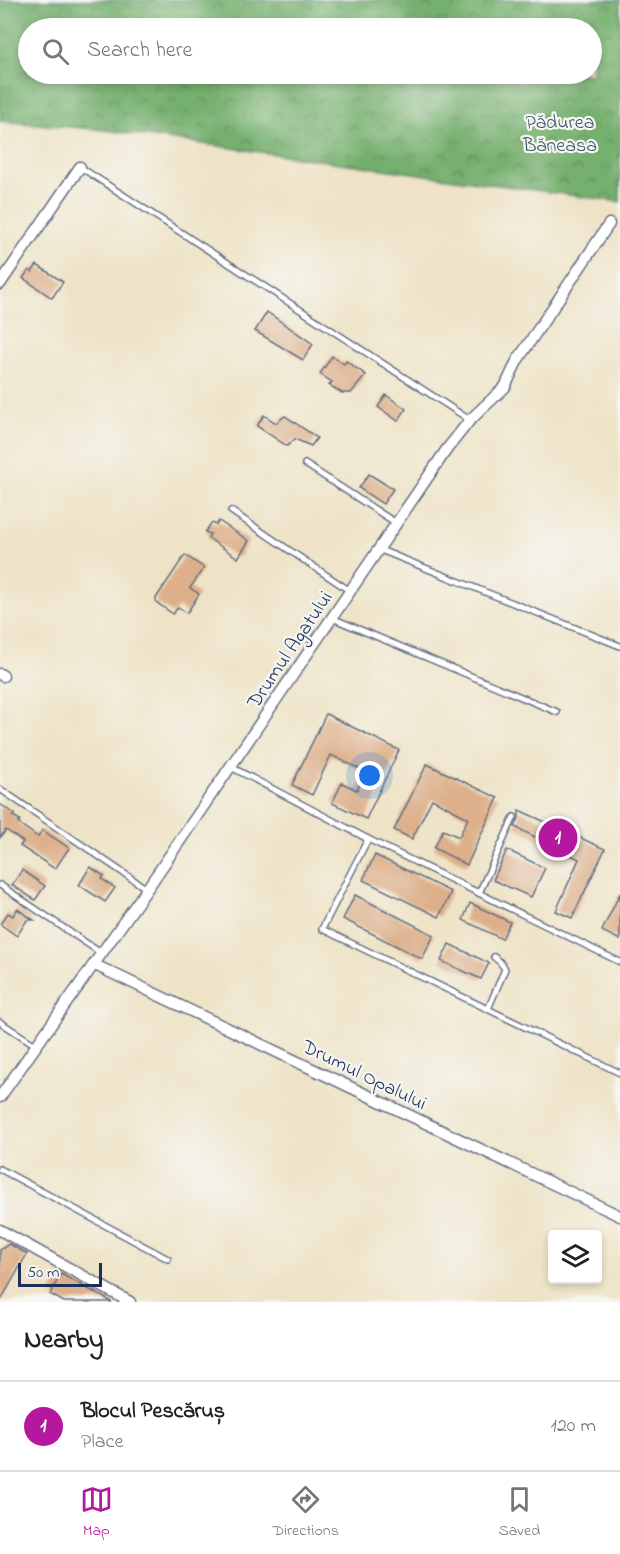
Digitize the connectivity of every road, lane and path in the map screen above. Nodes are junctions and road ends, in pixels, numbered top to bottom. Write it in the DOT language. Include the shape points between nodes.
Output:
graph roads {
  1 [pos="80,167"];
  2 [pos="609,224"];
  3 [pos="0,284"];
  4 [pos="470,420"];
  5 [pos="305,464"];
  6 [pos="231,511"];
  7 [pos="396,523"];
  8 [pos="378,549"];
  9 [pos="350,591"];
  10 [pos="332,618"];
  11 [pos="620,646"];
  12 [pos="557,712"];
  13 [pos="231,767"];
  14 [pos="0,789"];
  15 [pos="514,817"];
  16 [pos="368,839"];
  17 [pos="0,885"];
  18 [pos="147,889"];
  19 [pos="479,893"];
  20 [pos="102,954"];
  21 [pos="494,957"];
  22 [pos="620,962"];
  23 [pos="95,964"];
  24 [pos="488,1009"];
  25 [pos="0,1022"];
  26 [pos="37,1046"];
  27 [pos="620,1073"];
  28 [pos="0,1097"];
  29 [pos="0,1169"];
  30 [pos="620,1216"];
  31 [pos="0,1230"];
  32 [pos="168,1259"];
  33 [pos="130,1302"];
  1 -- 3 [label="street"];
  1 -- 4 [label="lane"];
  2 -- 4 [label="street, Drumul Agatului" via="517,361 505,387"];
  4 -- 7 [label="street, Drumul Agatului"];
  5 -- 7 [label="lane"];
  6 -- 9 [label="lane"];
  7 -- 8 [label="street, Drumul Agatului"];
  8 -- 9 [label="street, Drumul Agatului"];
  8 -- 11 [label="lane"];
  9 -- 10 [label="street, Drumul Agatului"];
  10 -- 12 [label="lane"];
  10 -- 13 [label="street, Drumul Agatului"];
  13 -- 16 [label="lane"];
  13 -- 18 [label="street, Drumul Agatului"];
  14 -- 18 [label="lane"];
  15 -- 19 [label="lane"];
  16 -- 19 [label="lane"];
  16 -- 24 [label="lane" via="322,929"];
  17 -- 20 [label="lane"];
  18 -- 20 [label="street, Drumul Agatului"];
  19 -- 22 [label="lane"];
  20 -- 23 [label="street, Drumul Agatului"];
  21 -- 24 [label="lane" via="505,969"];
  23 -- 26 [label="street, Drumul Agatului"];
  23 -- 30 [label="street, Drumul Opalului"];
  24 -- 27 [label="lane"];
  25 -- 26 [label="lane"];
  26 -- 28 [label="street, Drumul Agatului"];
  29 -- 32 [label="lane"];
  31 -- 33 [label="street"];
}
